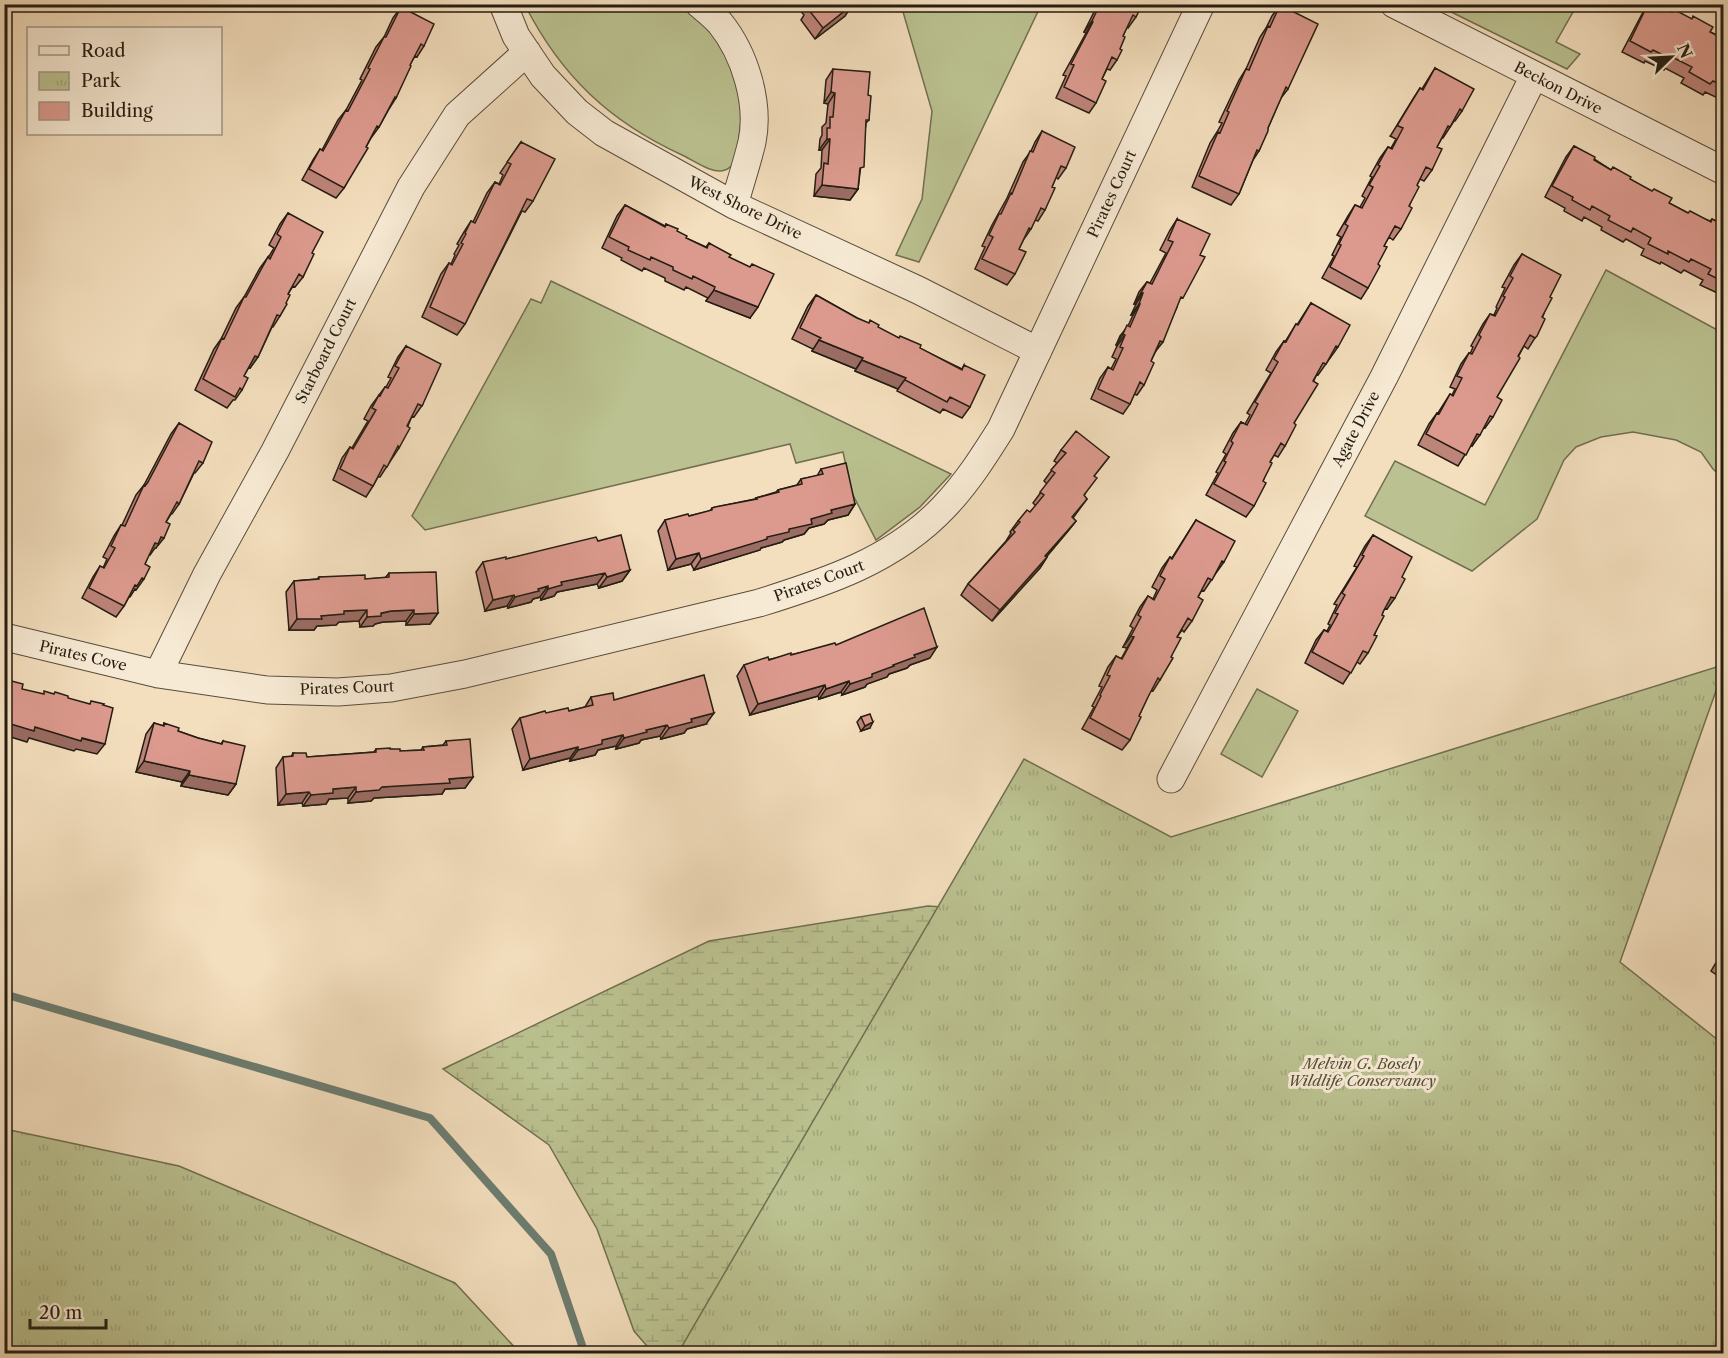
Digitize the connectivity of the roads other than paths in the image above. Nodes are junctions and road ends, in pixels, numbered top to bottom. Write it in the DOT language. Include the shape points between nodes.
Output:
graph roads {
  1 [pos="503,4"];
  2 [pos="699,4"];
  3 [pos="1201,4"];
  4 [pos="1394,4"];
  5 [pos="527,52"];
  6 [pos="1534,76"];
  7 [pos="1724,171"];
  8 [pos="734,205"];
  9 [pos="1038,351"];
  10 [pos="9,638"];
  11 [pos="158,674"];
  12 [pos="1171,779"];
  1 -- 5 [label="street, West Shore Drive"];
  2 -- 8 [label="street" via="720,23 731,41 746,72 754,105 752,140"];
  3 -- 9 [label="street, Pirates Court"];
  4 -- 6 [label="street, Beckon Drive"];
  5 -- 8 [label="street, West Shore Drive" via="570,105 604,133"];
  5 -- 11 [label="street, Starboard Court" via="457,115 411,187"];
  6 -- 7 [label="street, Beckon Drive"];
  6 -- 12 [label="street, Agate Drive" via="1384,377"];
  8 -- 9 [label="street, West Shore Drive" via="918,290"];
  9 -- 11 [label="street, Pirates Court" via="1001,429 973,473 944,507 877,559 807,588 465,674 390,688 338,692 267,690"];
  10 -- 11 [label="street, Pirates Cove"];
}
